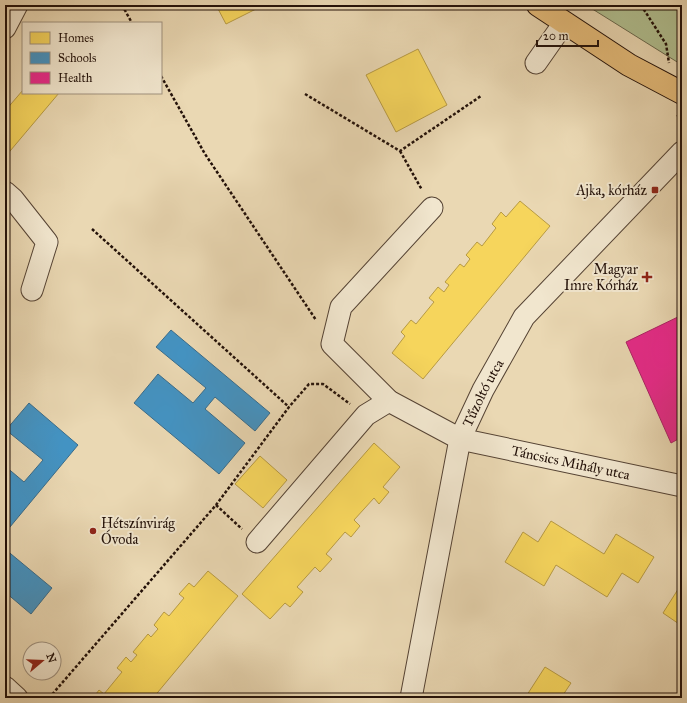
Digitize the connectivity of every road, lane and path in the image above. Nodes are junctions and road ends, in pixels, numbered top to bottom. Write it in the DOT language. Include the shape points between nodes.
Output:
graph roads {
  1 [pos="17,5"];
  2 [pos="122,5"];
  3 [pos="538,5"];
  4 [pos="641,5"];
  5 [pos="131,22"];
  6 [pos="564,23"];
  7 [pos="5,28"];
  8 [pos="536,63"];
  9 [pos="162,78"];
  10 [pos="677,90"];
  11 [pos="304,94"];
  12 [pos="482,96"];
  13 [pos="400,151"];
  14 [pos="682,152"];
  15 [pos="5,192"];
  16 [pos="432,208"];
  17 [pos="92,229"];
  18 [pos="32,290"];
  19 [pos="332,344"];
  20 [pos="389,401"];
  21 [pos="289,407"];
  22 [pos="366,415"];
  23 [pos="460,439"];
  24 [pos="682,486"];
  25 [pos="216,505"];
  26 [pos="257,542"];
  27 [pos="5,687"];
  28 [pos="17,698"];
  29 [pos="49,698"];
  30 [pos="411,698"];
  1 -- 7 [label="street"];
  2 -- 5 [label="path"];
  3 -- 6 [label="main road"];
  4 -- 10 [label="path" via="666,44"];
  6 -- 8 [label="street"];
  6 -- 10 [label="main road" via="629,65"];
  9 -- 19 [label="path" via="204,154"];
  11 -- 13 [label="path"];
  12 -- 13 [label="path"];
  13 -- 16 [label="path"];
  14 -- 23 [label="street, Tűzoltó utca" via="524,317 483,390"];
  15 -- 18 [label="street" via="13,198 47,242"];
  16 -- 19 [label="street" via="341,307"];
  17 -- 21 [label="path"];
  19 -- 20 [label="street"];
  20 -- 22 [label="street"];
  20 -- 23 [label="street, Táncsics Mihály utca"];
  21 -- 22 [label="path" via="309,384 323,384"];
  21 -- 25 [label="path"];
  22 -- 26 [label="street"];
  23 -- 24 [label="street, Táncsics Mihály utca"];
  23 -- 30 [label="street, Tűzoltó utca"];
  25 -- 26 [label="path"];
  25 -- 29 [label="path"];
  27 -- 28 [label="street"];
}
